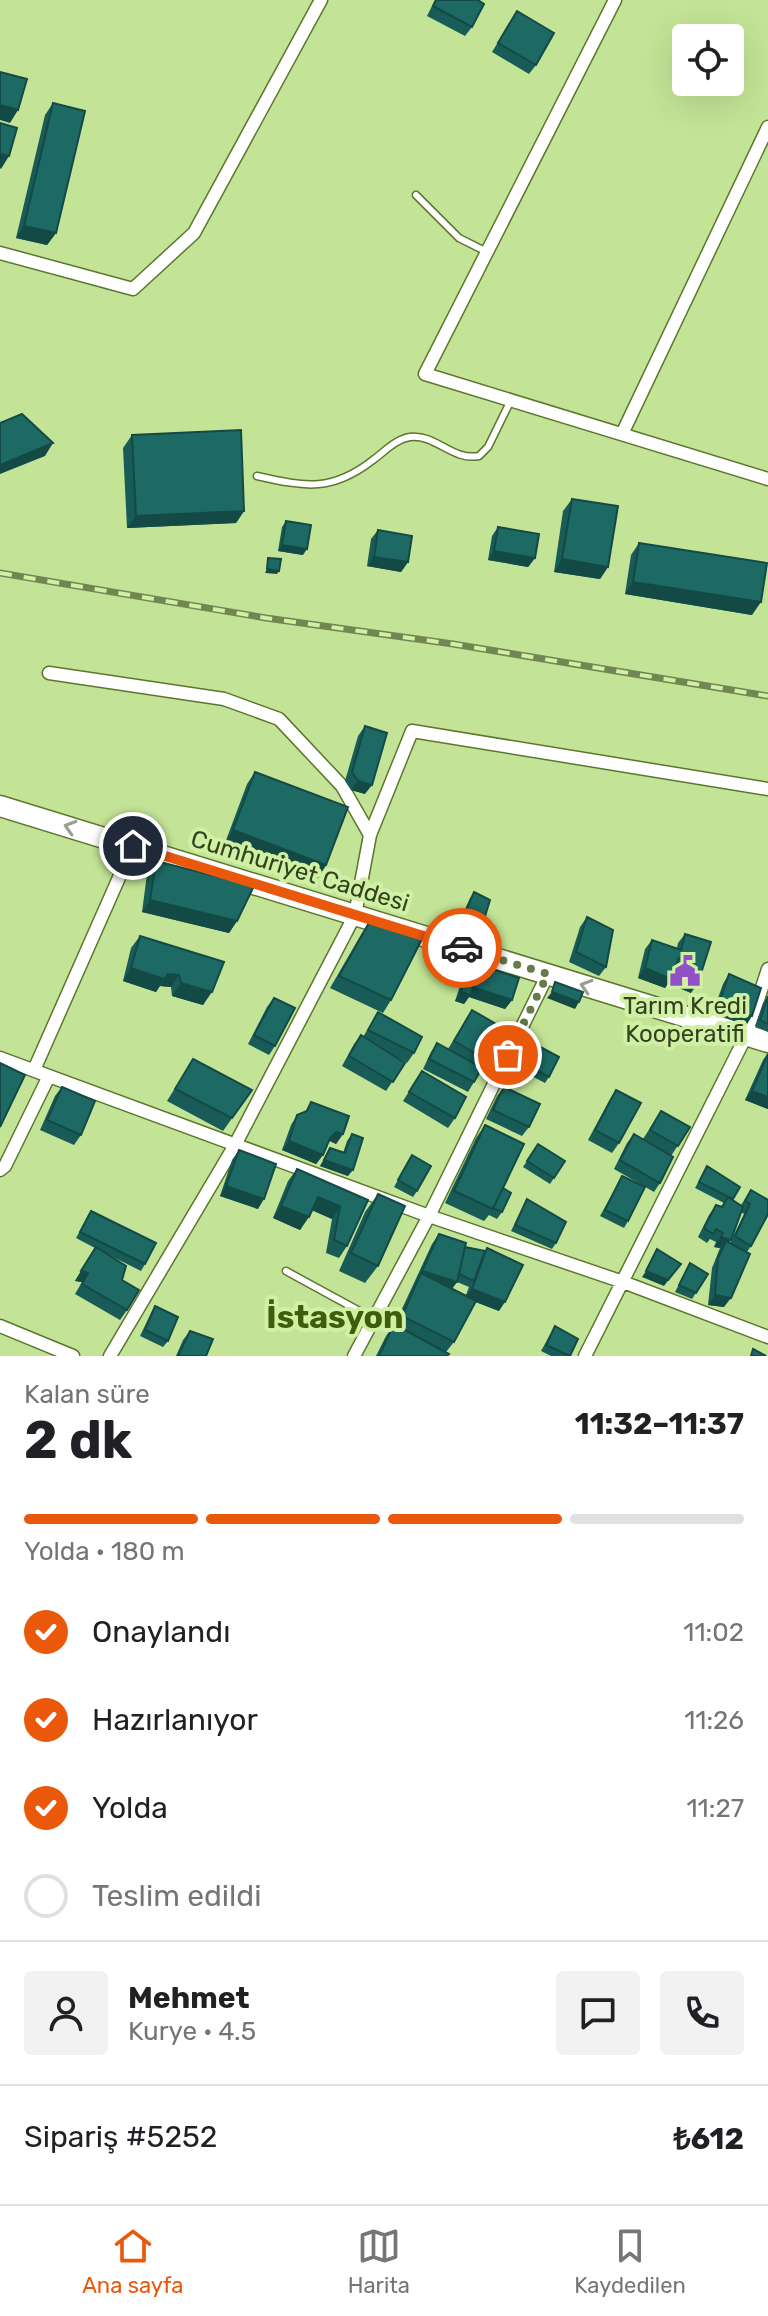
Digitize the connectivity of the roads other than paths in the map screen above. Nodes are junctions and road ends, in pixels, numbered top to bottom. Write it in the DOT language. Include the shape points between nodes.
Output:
graph roads {
  1 [pos="321,0"];
  2 [pos="615,0"];
  3 [pos="768,127"];
  4 [pos="416,195"];
  5 [pos="487,252"];
  6 [pos="0,253"];
  7 [pos="511,400"];
  8 [pos="622,434"];
  9 [pos="257,476"];
  10 [pos="768,479"];
  11 [pos="49,673"];
  12 [pos="768,789"];
  13 [pos="0,806"];
  14 [pos="370,835"];
  15 [pos="133,846"];
  16 [pos="355,915"];
  17 [pos="768,969"];
  18 [pos="548,974"];
  19 [pos="746,1036"];
  20 [pos="768,1042"];
  21 [pos="0,1058"];
  22 [pos="34,1070"];
  23 [pos="49,1076"];
  24 [pos="235,1145"];
  25 [pos="0,1170"];
  26 [pos="429,1216"];
  27 [pos="286,1271"];
  28 [pos="623,1282"];
  29 [pos="374,1319"];
  30 [pos="0,1326"];
  31 [pos="768,1337"];
  32 [pos="73,1356"];
  33 [pos="110,1356"];
  34 [pos="354,1356"];
  35 [pos="585,1356"];
  1 -- 6 [label="street" via="194,233 133,289"];
  2 -- 5 [label="street"];
  3 -- 8 [label="street"];
  4 -- 5 [label="lane" via="459,238"];
  5 -- 7 [label="street" via="425,374"];
  7 -- 8 [label="street"];
  7 -- 9 [label="lane" via="479,456 458,455 427,437 409,437 356,474 328,485 300,486"];
  8 -- 10 [label="street"];
  11 -- 14 [label="street" via="224,699 279,719 342,786"];
  12 -- 14 [label="street" via="412,731"];
  15 -- 13 [label="main road, Cumhuriyet Caddesi, one-way"];
  14 -- 16 [label="street"];
  15 -- 16 [label="main road, Cumhuriyet Caddesi"];
  15 -- 22 [label="street"];
  16 -- 18 [label="main road, Cumhuriyet Caddesi"];
  16 -- 24 [label="street"];
  17 -- 19 [label="street"];
  19 -- 18 [label="main road, Cumhuriyet Caddesi, one-way"];
  18 -- 26 [label="street"];
  19 -- 20 [label="main road, Cumhuriyet Caddesi"];
  19 -- 28 [label="street"];
  21 -- 22 [label="street"];
  22 -- 23 [label="street"];
  23 -- 24 [label="street"];
  23 -- 25 [label="street"];
  24 -- 26 [label="street"];
  24 -- 33 [label="street"];
  26 -- 28 [label="street"];
  26 -- 29 [label="street"];
  27 -- 29 [label="lane"];
  28 -- 31 [label="street"];
  28 -- 35 [label="street"];
  29 -- 34 [label="street"];
  30 -- 32 [label="street"];
}
